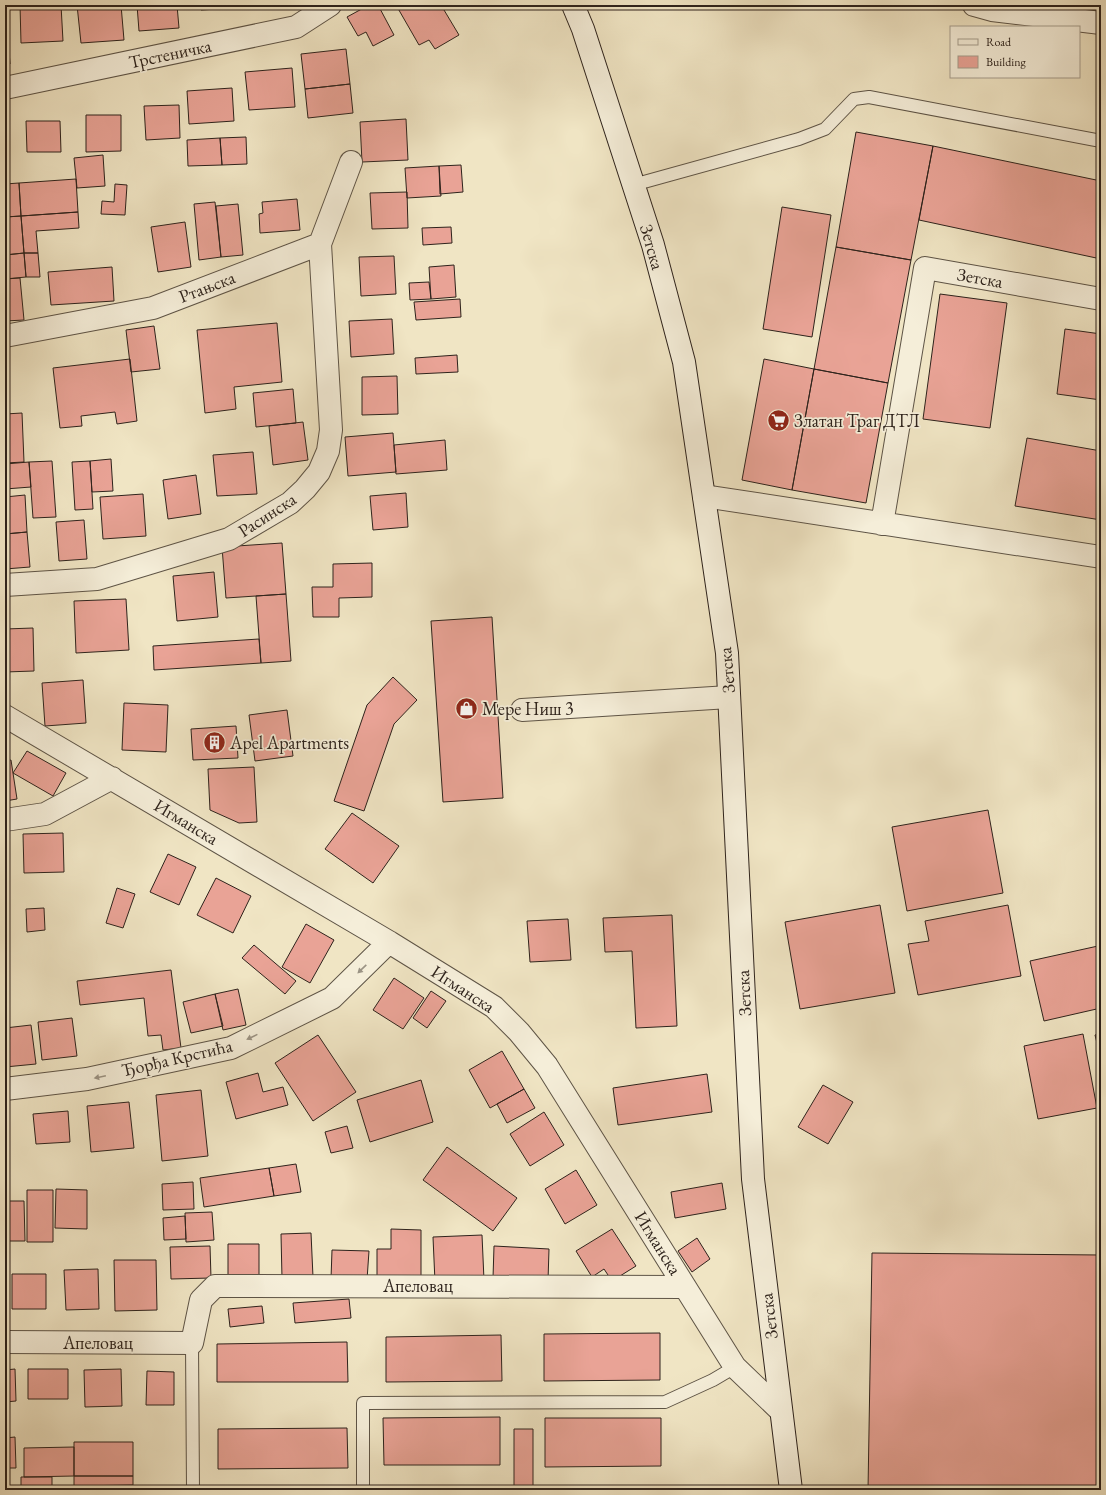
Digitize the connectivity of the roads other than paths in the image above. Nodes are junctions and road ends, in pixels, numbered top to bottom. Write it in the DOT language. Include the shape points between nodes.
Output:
graph roads {
  1 [pos="330,5"];
  2 [pos="573,5"];
  3 [pos="974,5"];
  4 [pos="1101,23"];
  5 [pos="5,88"];
  6 [pos="1101,141"];
  7 [pos="351,162"];
  8 [pos="633,185"];
  9 [pos="320,244"];
  10 [pos="1101,299"];
  11 [pos="5,336"];
  12 [pos="704,496"];
  13 [pos="882,524"];
  14 [pos="1101,557"];
  15 [pos="5,585"];
  16 [pos="729,696"];
  17 [pos="522,710"];
  18 [pos="5,716"];
  19 [pos="112,778"];
  20 [pos="5,820"];
  21 [pos="390,942"];
  22 [pos="5,1089"];
  23 [pos="685,1287"];
  24 [pos="5,1342"];
  25 [pos="192,1343"];
  26 [pos="735,1367"];
  27 [pos="781,1411"];
  28 [pos="193,1490"];
  29 [pos="363,1490"];
  30 [pos="791,1490"];
  1 -- 5 [label="street, Трстеничка" via="296,26"];
  2 -- 8 [label="street, Зетска"];
  3 -- 4 [label="street" via="992,10"];
  6 -- 8 [label="lane" via="869,97 854,99 825,129 799,139"];
  7 -- 9 [label="street"];
  8 -- 12 [label="street, Зетска" via="653,245 684,362"];
  9 -- 11 [label="street, Ртањска" via="153,308"];
  9 -- 15 [label="street, Расинска" via="331,430 328,452 319,472 305,489 290,503 229,539 96,578"];
  10 -- 13 [label="street, Зетска" via="925,268"];
  12 -- 13 [label="street"];
  12 -- 16 [label="street, Зетска" via="727,653"];
  13 -- 14 [label="street"];
  16 -- 17 [label="street"];
  16 -- 27 [label="street, Зетска" via="753,1179"];
  18 -- 19 [label="street, Игманска"];
  19 -- 20 [label="street" via="45,814"];
  19 -- 21 [label="street, Игманска"];
  21 -- 22 [label="street, Ђорђа Крстића, one-way" via="332,998 231,1048 87,1079"];
  21 -- 23 [label="street, Игманска" via="494,1007 518,1032 547,1066"];
  23 -- 25 [label="street, Апеловац" via="215,1286 202,1300"];
  23 -- 26 [label="street, Игманска"];
  24 -- 25 [label="street, Апеловац"];
  25 -- 28 [label="lane, Апеловац"];
  26 -- 27 [label="street, Игманска"];
  26 -- 29 [label="lane" via="665,1402 363,1403"];
  27 -- 30 [label="street, Зетска"];
}
